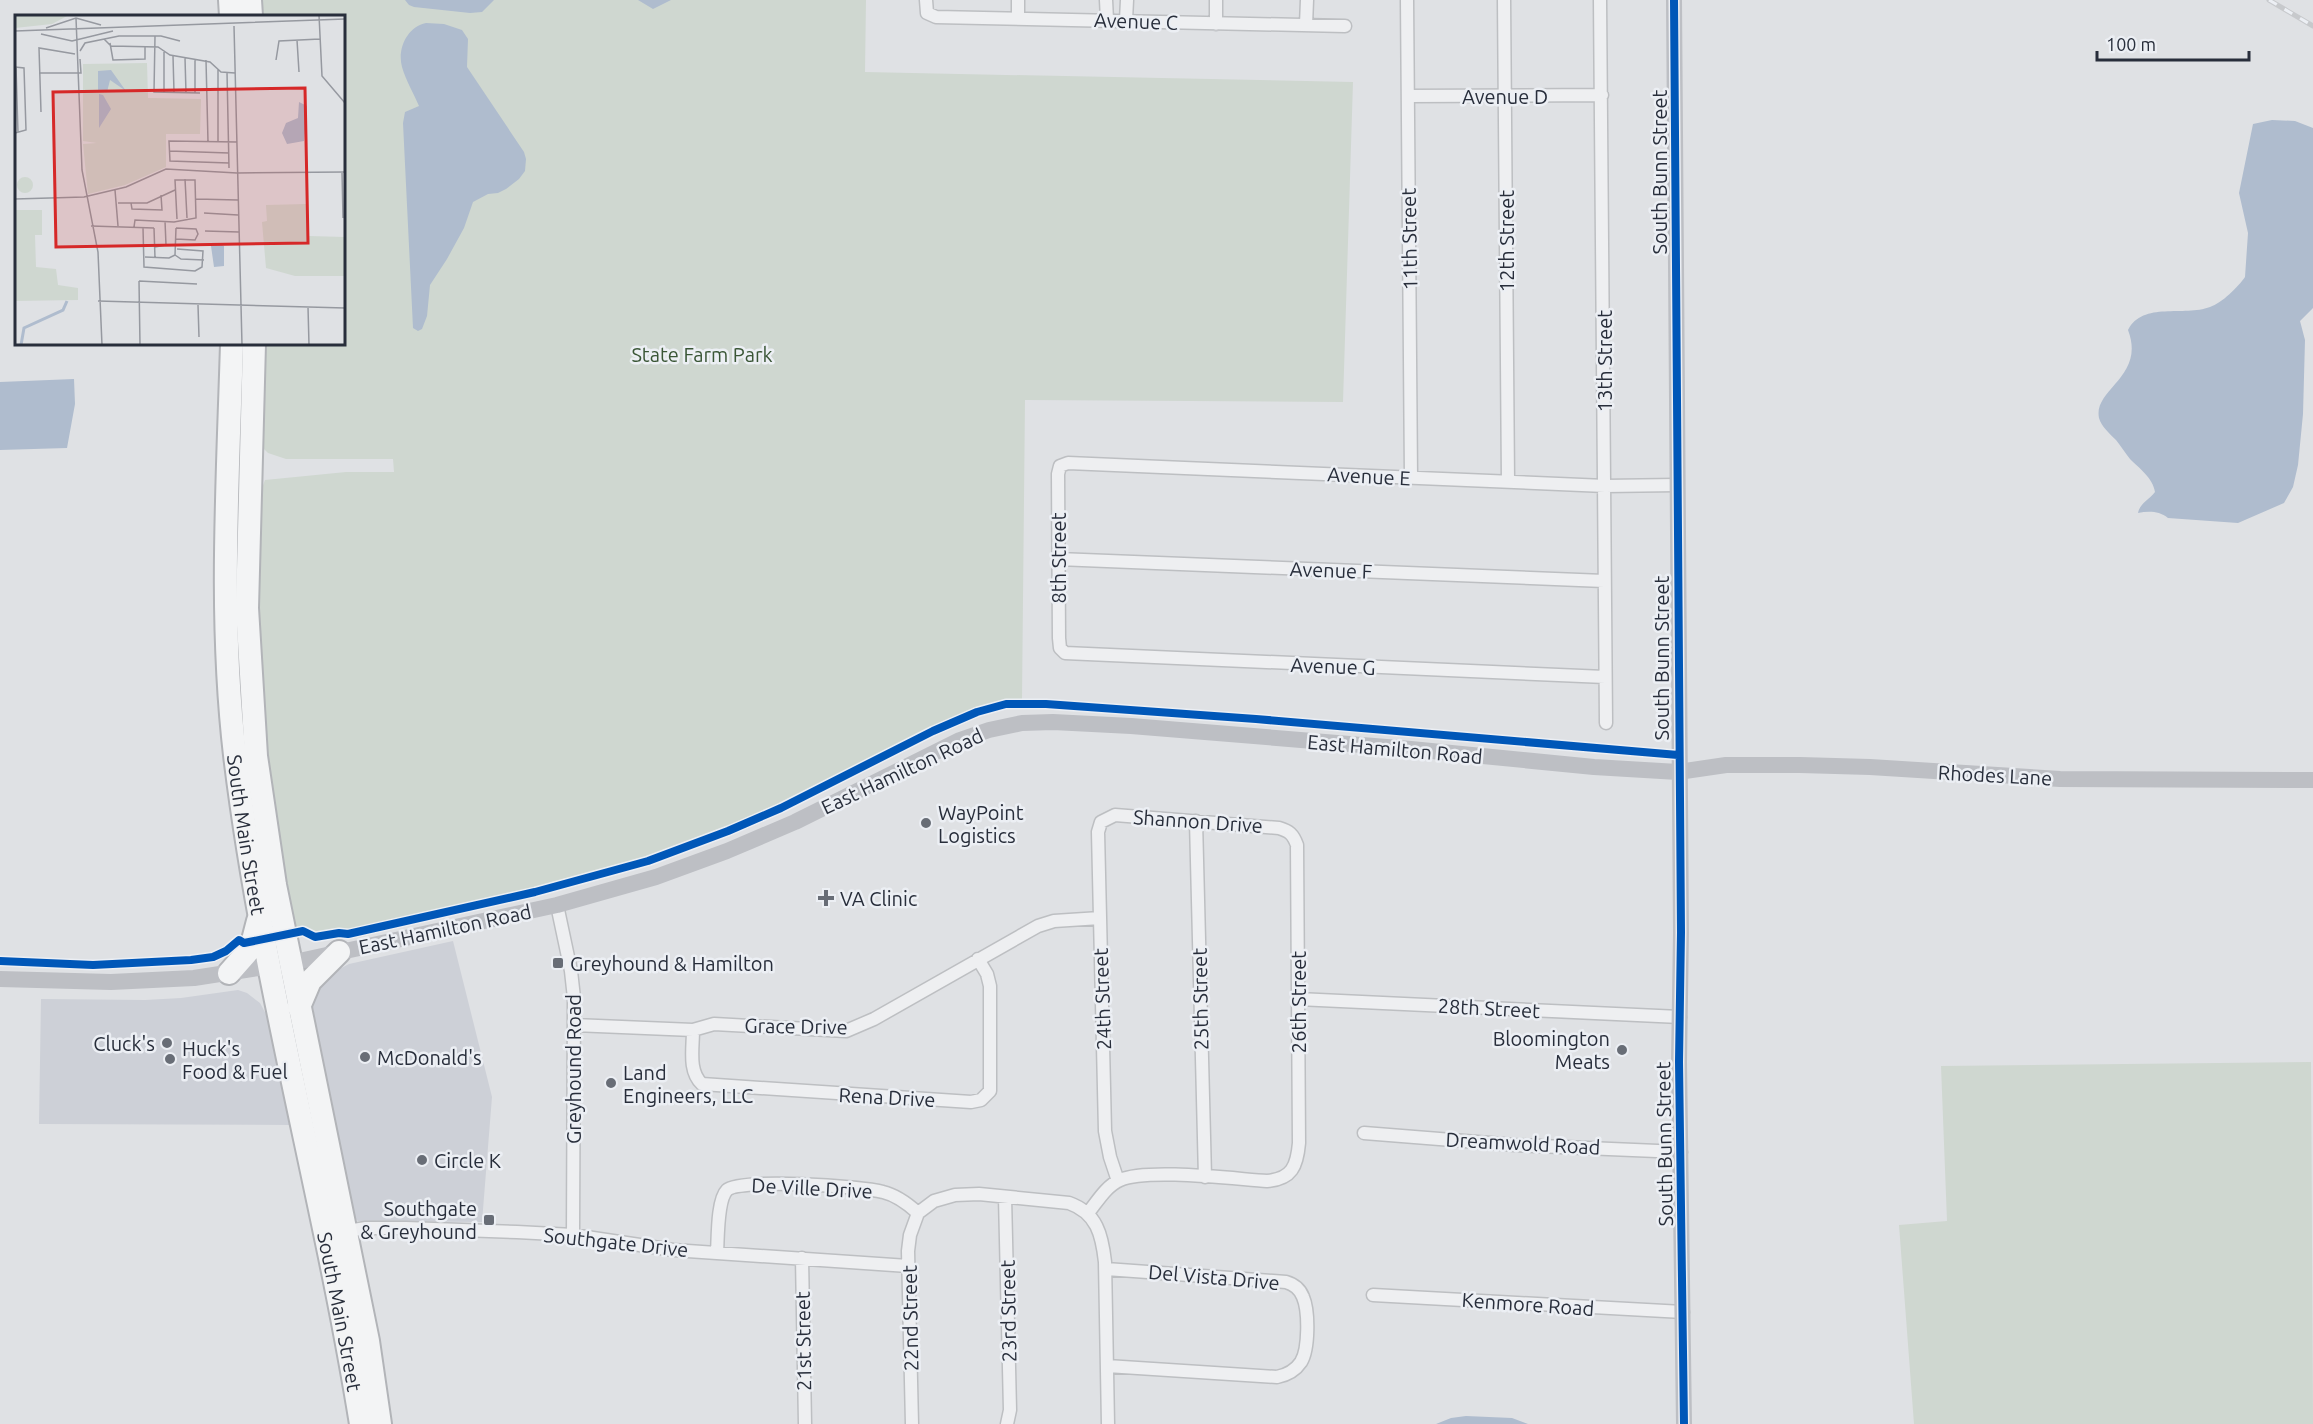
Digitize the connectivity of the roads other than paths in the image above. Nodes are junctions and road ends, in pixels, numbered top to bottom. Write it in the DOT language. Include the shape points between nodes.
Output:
graph roads {
  1 [pos="230,0"];
  2 [pos="250,0"];
  3 [pos="926,0"];
  4 [pos="1018,0"];
  5 [pos="1106,0"];
  6 [pos="1127,0"];
  7 [pos="1216,0"];
  8 [pos="1307,0"];
  9 [pos="1407,0"];
  10 [pos="1504,0"];
  11 [pos="1600,0"];
  12 [pos="1674,0"];
  13 [pos="231,15"];
  14 [pos="251,15"];
  15 [pos="1018,18"];
  16 [pos="1107,20"];
  17 [pos="1126,20"];
  18 [pos="1216,24"];
  19 [pos="1306,26"];
  20 [pos="1345,27"];
  21 [pos="1602,95"];
  22 [pos="1409,96"];
  23 [pos="1505,96"];
  24 [pos="232,345"];
  25 [pos="254,345"];
  26 [pos="1061,465"];
  27 [pos="1411,477"];
  28 [pos="1508,482"];
  29 [pos="1677,485"];
  30 [pos="1605,486"];
  31 [pos="1058,559"];
  32 [pos="1604,581"];
  33 [pos="1062,652"];
  34 [pos="1605,677"];
  35 [pos="1606,723"];
  36 [pos="1678,772"];
  37 [pos="2313,780"];
  38 [pos="1105,819"];
  39 [pos="1196,821"];
  40 [pos="1291,833"];
  41 [pos="557,905"];
  42 [pos="259,917"];
  43 [pos="1100,918"];
  44 [pos="339,952"];
  45 [pos="978,959"];
  46 [pos="280,965"];
  47 [pos="229,973"];
  48 [pos="0,979"];
  49 [pos="1298,999"];
  50 [pos="299,1007"];
  51 [pos="1680,1017"];
  52 [pos="574,1025"];
  53 [pos="693,1030"];
  54 [pos="1364,1133"];
  55 [pos="1681,1152"];
  56 [pos="1205,1177"];
  57 [pos="1118,1181"];
  58 [pos="1005,1197"];
  59 [pos="918,1213"];
  60 [pos="1088,1213"];
  61 [pos="335,1234"];
  62 [pos="573,1235"];
  63 [pos="717,1253"];
  64 [pos="802,1258"];
  65 [pos="908,1266"];
  66 [pos="1106,1269"];
  67 [pos="1373,1295"];
  68 [pos="1683,1312"];
  69 [pos="1107,1366"];
  70 [pos="360,1424"];
  71 [pos="380,1424"];
  72 [pos="805,1424"];
  73 [pos="912,1424"];
  74 [pos="1007,1424"];
  75 [pos="1108,1424"];
  76 [pos="1684,1424"];
  1 -- 13 [label="highway"];
  2 -- 14 [label="highway"];
  3 -- 15 [label="street, Avenue C" via="927,13 936,17"];
  4 -- 15 [label="street"];
  5 -- 16 [label="street"];
  6 -- 17 [label="street"];
  7 -- 18 [label="street"];
  8 -- 19 [label="street"];
  9 -- 22 [label="street, 11th Street"];
  10 -- 23 [label="street, 12th Street"];
  11 -- 21 [label="street, 13th Street"];
  12 -- 29 [label="street, South Bunn Street"];
  15 -- 16 [label="street, Avenue C"];
  16 -- 17 [label="street, Avenue C"];
  17 -- 18 [label="street, Avenue C"];
  18 -- 19 [label="street, Avenue C"];
  19 -- 20 [label="street, Avenue C"];
  21 -- 23 [label="street, Avenue D"];
  21 -- 30 [label="street, 13th Street"];
  22 -- 23 [label="street, Avenue D"];
  22 -- 27 [label="street, 11th Street"];
  23 -- 28 [label="street, 12th Street"];
  24 -- 42 [label="highway, South Main Street" via="226,525 227,652 235,754"];
  25 -- 46 [label="highway, South Main Street" via="247,597 253,718"];
  26 -- 27 [label="street, Avenue E"];
  26 -- 31 [label="street, 8th Street"];
  27 -- 28 [label="street, Avenue E"];
  28 -- 30 [label="street, Avenue E"];
  29 -- 30 [label="street, Avenue E"];
  29 -- 36 [label="street, South Bunn Street"];
  30 -- 32 [label="street, 13th Street"];
  31 -- 32 [label="street, Avenue F"];
  31 -- 33 [label="street, 8th Street"];
  32 -- 34 [label="street, 13th Street"];
  33 -- 34 [label="street, Avenue G"];
  34 -- 35 [label="street, 13th Street"];
  36 -- 37 [label="street, Rhodes Lane" via="1726,765 1800,765 2050,779"];
  36 -- 41 [label="street, East Hamilton Road" via="1131,726 1022,723 960,740 795,822 727,851"];
  36 -- 51 [label="street, South Bunn Street"];
  38 -- 39 [label="street, Shannon Drive" via="1115,815"];
  38 -- 43 [label="street, 24th Street" via="1098,832"];
  39 -- 40 [label="street, Shannon Drive" via="1279,828"];
  39 -- 56 [label="street, 25th Street"];
  40 -- 49 [label="street, 26th Street" via="1297,845"];
  41 -- 44 [label="street, East Hamilton Road"];
  41 -- 52 [label="street, Greyhound Road" via="571,971"];
  42 -- 46 [label="highway, South Main Street"];
  42 -- 47 [label="highway" via="251,948"];
  43 -- 45 [label="street, Grace Drive" via="1038,926"];
  43 -- 57 [label="street, 24th Street" via="1105,1131"];
  44 -- 46 [label="street, East Hamilton Road"];
  44 -- 50 [label="highway" via="310,981"];
  45 -- 53 [label="street, Grace Drive" via="874,1019 846,1030 714,1024"];
  45 -- 53 [label="street, Rena Drive" via="987,974 991,1000 990,1091 981,1100 702,1084 693,1069"];
  46 -- 47 [label="street, East Hamilton Road"];
  46 -- 50 [label="highway, South Main Street"];
  46 -- 61 [label="highway, South Main Street"];
  47 -- 48 [label="street, East Hamilton Road" via="146,982"];
  49 -- 51 [label="street, 28th Street"];
  49 -- 56 [label="street, 26th Street" via="1298,1160 1284,1177 1267,1181"];
  50 -- 61 [label="highway, South Main Street"];
  51 -- 55 [label="street, South Bunn Street"];
  52 -- 53 [label="street, Grace Drive"];
  52 -- 62 [label="street, Greyhound Road"];
  54 -- 55 [label="street, Dreamwold Road"];
  55 -- 68 [label="street, South Bunn Street"];
  56 -- 57 [label="street" via="1154,1175"];
  57 -- 60 [label="street"];
  58 -- 59 [label="street" via="948,1196"];
  58 -- 60 [label="street" via="1070,1203"];
  58 -- 74 [label="street, 23rd Street" via="1010,1410"];
  59 -- 63 [label="street, De Ville Drive" via="909,1204 883,1192 758,1183 733,1185 721,1200"];
  59 -- 65 [label="street, 22nd Street" via="910,1235"];
  60 -- 66 [label="street" via="1102,1238"];
  61 -- 62 [label="street, Southgate Drive" via="366,1228 424,1228"];
  61 -- 70 [label="highway, South Main Street"];
  61 -- 71 [label="highway, South Main Street" via="368,1341"];
  62 -- 63 [label="street, Southgate Drive"];
  63 -- 64 [label="street, Southgate Drive"];
  64 -- 65 [label="street, Southgate Drive"];
  64 -- 72 [label="street, 21st Street"];
  65 -- 73 [label="street, 22nd Street"];
  66 -- 69 [label="street"];
  66 -- 69 [label="street, Del Vista Drive" via="1286,1282 1303,1297 1307,1328 1300,1363 1277,1377"];
  67 -- 68 [label="street, Kenmore Road"];
  68 -- 76 [label="street, South Bunn Street"];
  69 -- 75 [label="street"];
}
